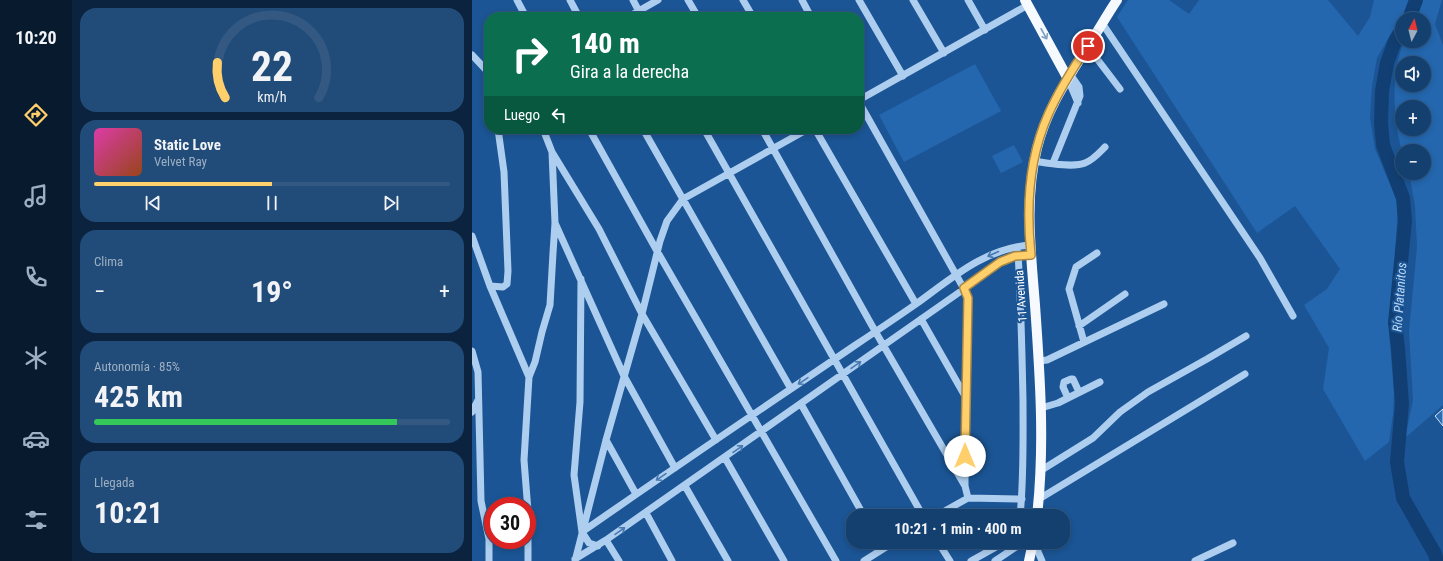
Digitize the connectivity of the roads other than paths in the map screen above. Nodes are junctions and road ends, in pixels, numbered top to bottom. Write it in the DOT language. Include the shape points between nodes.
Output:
graph roads {
  1 [pos="517,0"];
  2 [pos="570,0"];
  3 [pos="633,0"];
  4 [pos="658,0"];
  5 [pos="688,0"];
  6 [pos="743,0"];
  7 [pos="802,0"];
  8 [pos="859,0"];
  9 [pos="914,0"];
  10 [pos="968,0"];
  11 [pos="1118,0"];
  12 [pos="1026,2"];
  13 [pos="523,12"];
  14 [pos="576,12"];
  15 [pos="639,12"];
  16 [pos="643,12"];
  17 [pos="695,12"];
  18 [pos="750,12"];
  19 [pos="808,12"];
  20 [pos="1102,23"];
  21 [pos="984,30"];
  22 [pos="1088,46"];
  23 [pos="944,53"];
  24 [pos="472,55"];
  25 [pos="484,68"];
  26 [pos="903,76"];
  27 [pos="1068,76"];
  28 [pos="1120,89"];
  29 [pos="864,98"];
  30 [pos="864,110"];
  31 [pos="499,134"];
  32 [pos="545,134"];
  33 [pos="592,134"];
  34 [pos="646,134"];
  35 [pos="707,134"];
  36 [pos="765,134"];
  37 [pos="799,134"];
  38 [pos="818,134"];
  39 [pos="1105,147"];
  40 [pos="773,149"];
  41 [pos="552,152"];
  42 [pos="1034,161"];
  43 [pos="1053,163"];
  44 [pos="728,174"];
  45 [pos="683,199"];
  46 [pos="555,223"];
  47 [pos="472,236"];
  48 [pos="1018,247"];
  49 [pos="1031,250"];
  50 [pos="657,251"];
  51 [pos="1097,253"];
  52 [pos="1018,256"];
  53 [pos="955,274"];
  54 [pos="581,279"];
  55 [pos="490,286"];
  56 [pos="964,288"];
  57 [pos="1125,294"];
  58 [pos="916,304"];
  59 [pos="1164,304"];
  60 [pos="642,314"];
  61 [pos="1293,316"];
  62 [pos="921,319"];
  63 [pos="1079,326"];
  64 [pos="875,331"];
  65 [pos="1246,336"];
  66 [pos="1084,342"];
  67 [pos="884,346"];
  68 [pos="472,351"];
  69 [pos="834,359"];
  70 [pos="1039,361"];
  71 [pos="843,374"];
  72 [pos="1245,374"];
  73 [pos="624,376"];
  74 [pos="529,377"];
  75 [pos="1100,382"];
  76 [pos="791,389"];
  77 [pos="1079,392"];
  78 [pos="965,396"];
  79 [pos="1068,398"];
  80 [pos="478,400"];
  81 [pos="801,404"];
  82 [pos="1041,408"];
  83 [pos="472,412"];
  84 [pos="751,415"];
  85 [pos="761,432"];
  86 [pos="606,440"];
  87 [pos="716,440"];
  88 [pos="724,458"];
  89 [pos="675,468"];
  90 [pos="1040,472"];
  91 [pos="685,486"];
  92 [pos="965,486"];
  93 [pos="636,494"];
  94 [pos="968,498"];
  95 [pos="1022,499"];
  96 [pos="1039,499"];
  97 [pos="860,509"];
  98 [pos="919,509"];
  99 [pos="948,509"];
  100 [pos="1021,509"];
  101 [pos="1038,509"];
  102 [pos="646,513"];
  103 [pos="582,532"];
  104 [pos="606,540"];
  105 [pos="1233,543"];
  106 [pos="598,546"];
  107 [pos="883,549"];
  108 [pos="942,549"];
  109 [pos="992,549"];
  110 [pos="1013,549"];
  111 [pos="1032,549"];
  112 [pos="1036,549"];
  113 [pos="575,560"];
  114 [pos="489,561"];
  115 [pos="528,561"];
  116 [pos="619,561"];
  117 [pos="672,561"];
  118 [pos="728,561"];
  119 [pos="784,561"];
  120 [pos="836,561"];
  121 [pos="864,561"];
  122 [pos="950,561"];
  123 [pos="971,561"];
  124 [pos="995,561"];
  125 [pos="1029,561"];
  126 [pos="1042,561"];
  127 [pos="1195,561"];
  1 -- 13 [label="street"];
  2 -- 14 [label="street"];
  3 -- 15 [label="street"];
  4 -- 16 [label="street"];
  5 -- 17 [label="street"];
  6 -- 18 [label="street"];
  7 -- 19 [label="street"];
  8 -- 26 [label="street"];
  9 -- 23 [label="street"];
  10 -- 21 [label="street"];
  11 -- 20 [label="main road, 11 Avenida"];
  12 -- 21 [label="street"];
  12 -- 27 [label="main road, one-way"];
  20 -- 22 [label="main road, 11 Avenida"];
  20 -- 61 [label="street" via="1260,258"];
  21 -- 23 [label="street"];
  22 -- 27 [label="main road, 11 Avenida"];
  22 -- 28 [label="street"];
  23 -- 26 [label="street"];
  24 -- 25 [label="street"];
  26 -- 29 [label="street"];
  27 -- 42 [label="main road, 11 Avenida" via="1048,115"];
  27 -- 43 [label="street" via="1078,103"];
  30 -- 53 [label="street"];
  31 -- 55 [label="street" via="504,172 508,271 503,288"];
  32 -- 41 [label="street"];
  33 -- 50 [label="street"];
  34 -- 45 [label="street"];
  35 -- 44 [label="street"];
  36 -- 40 [label="street"];
  37 -- 40 [label="street"];
  38 -- 58 [label="street"];
  39 -- 43 [label="street" via="1084,164"];
  40 -- 44 [label="street"];
  40 -- 64 [label="street"];
  41 -- 46 [label="street"];
  41 -- 60 [label="street" via="599,229"];
  42 -- 43 [label="street"];
  42 -- 49 [label="main road, 11 Avenida" via="1030,190"];
  44 -- 45 [label="street"];
  44 -- 69 [label="street"];
  45 -- 50 [label="street" via="667,221"];
  45 -- 76 [label="street"];
  46 -- 54 [label="street"];
  46 -- 74 [label="street" via="550,305"];
  47 -- 55 [label="street"];
  48 -- 49 [label="street"];
  48 -- 52 [label="street"];
  48 -- 53 [label="street, one-way" via="992,254"];
  49 -- 52 [label="street"];
  49 -- 70 [label="main road, 11 Avenida"];
  50 -- 60 [label="street"];
  50 -- 84 [label="street"];
  51 -- 63 [label="street" via="1076,267 1069,289"];
  52 -- 56 [label="street" via="1000,262"];
  52 -- 95 [label="street" via="1022,332"];
  53 -- 56 [label="street"];
  53 -- 58 [label="street"];
  54 -- 73 [label="street"];
  54 -- 103 [label="street" via="580,402 574,475"];
  55 -- 74 [label="street"];
  56 -- 62 [label="street"];
  56 -- 78 [label="street" via="968,298"];
  57 -- 63 [label="street"];
  58 -- 64 [label="street"];
  59 -- 66 [label="street"];
  60 -- 73 [label="street"];
  60 -- 87 [label="street"];
  62 -- 67 [label="street"];
  62 -- 78 [label="street"];
  63 -- 66 [label="street"];
  64 -- 67 [label="street"];
  64 -- 69 [label="street"];
  65 -- 90 [label="street" via="1148,392 1120,412 1093,438"];
  66 -- 70 [label="street" via="1047,360"];
  71 -- 67 [label="street, one-way"];
  67 -- 92 [label="street"];
  68 -- 80 [label="street" via="478,372"];
  69 -- 71 [label="street"];
  69 -- 76 [label="street, one-way"];
  70 -- 82 [label="main road, 11 Avenida"];
  71 -- 81 [label="street"];
  71 -- 98 [label="street"];
  72 -- 96 [label="street"];
  73 -- 86 [label="street"];
  73 -- 89 [label="street"];
  74 -- 115 [label="street" via="524,460"];
  75 -- 77 [label="street"];
  76 -- 84 [label="street"];
  77 -- 79 [label="street"];
  77 -- 79 [label="street" via="1073,379 1064,382"];
  78 -- 92 [label="street"];
  79 -- 82 [label="street"];
  80 -- 83 [label="street"];
  80 -- 114 [label="street" via="481,501 489,539"];
  81 -- 85 [label="street"];
  81 -- 97 [label="street"];
  82 -- 90 [label="main road, 11 Avenida"];
  84 -- 85 [label="street"];
  84 -- 87 [label="street"];
  88 -- 85 [label="street, one-way"];
  85 -- 120 [label="street"];
  86 -- 93 [label="street"];
  86 -- 103 [label="street"];
  87 -- 89 [label="street"];
  88 -- 91 [label="street"];
  88 -- 119 [label="street"];
  89 -- 93 [label="street, one-way"];
  90 -- 96 [label="main road, 11 Avenida"];
  91 -- 102 [label="street"];
  91 -- 118 [label="street"];
  92 -- 94 [label="street"];
  93 -- 103 [label="street"];
  94 -- 95 [label="street"];
  94 -- 99 [label="street"];
  95 -- 100 [label="street"];
  96 -- 101 [label="main road, 11 Avenida"];
  104 -- 102 [label="street, one-way"];
  102 -- 117 [label="street"];
  103 -- 106 [label="street" via="589,543"];
  103 -- 113 [label="street"];
  104 -- 106 [label="street"];
  104 -- 116 [label="street"];
  105 -- 127 [label="street"];
  106 -- 113 [label="street"];
  107 -- 121 [label="street"];
  108 -- 122 [label="street"];
  109 -- 123 [label="street"];
  110 -- 124 [label="street"];
  111 -- 125 [label="main road"];
  112 -- 126 [label="street"];
}
